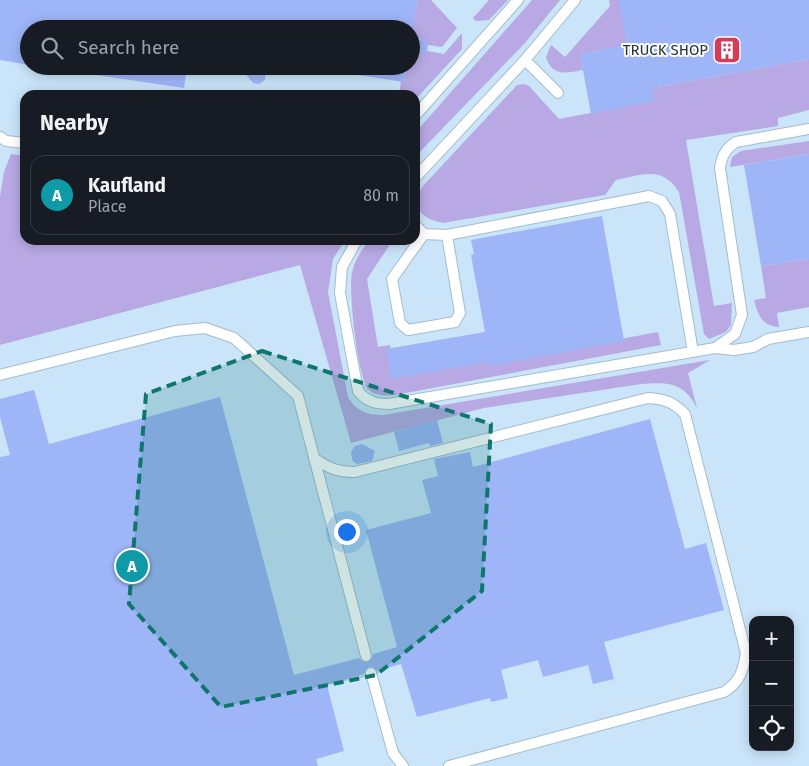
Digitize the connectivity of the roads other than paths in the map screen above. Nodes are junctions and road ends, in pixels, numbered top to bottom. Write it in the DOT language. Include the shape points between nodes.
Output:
graph roads {
  1 [pos="518,0"];
  2 [pos="574,0"];
  3 [pos="525,60"];
  4 [pos="558,93"];
  5 [pos="420,110"];
  6 [pos="809,129"];
  7 [pos="0,137"];
  8 [pos="20,142"];
  9 [pos="420,173"];
  10 [pos="420,230"];
  11 [pos="424,234"];
  12 [pos="448,235"];
  13 [pos="420,240"];
  14 [pos="354,245"];
  15 [pos="416,245"];
  16 [pos="809,332"];
  17 [pos="715,348"];
  18 [pos="693,352"];
  19 [pos="0,375"];
  20 [pos="314,458"];
  21 [pos="366,656"];
  22 [pos="371,673"];
  23 [pos="403,766"];
  24 [pos="449,766"];
  1 -- 5 [label="lane"];
  2 -- 3 [label="lane"];
  3 -- 4 [label="lane"];
  3 -- 9 [label="lane"];
  6 -- 17 [label="lane" via="736,142 722,157 720,168 742,315 735,334"];
  7 -- 8 [label="lane"];
  10 -- 11 [label="lane"];
  11 -- 12 [label="lane"];
  11 -- 13 [label="lane"];
  12 -- 15 [label="lane" via="460,313 455,322 408,330 400,323 392,279"];
  12 -- 18 [label="lane" via="649,196 662,201 670,214"];
  14 -- 18 [label="lane" via="342,266 340,293 358,392 378,404"];
  16 -- 17 [label="lane" via="768,339 753,347"];
  17 -- 18 [label="lane"];
  19 -- 20 [label="lane" via="175,331 205,328 234,338 298,396"];
  20 -- 21 [label="lane"];
  20 -- 24 [label="lane" via="328,468 355,472 648,398 675,404 685,414 746,653 744,669 736,685 715,695"];
  22 -- 23 [label="lane" via="393,753"];
}
